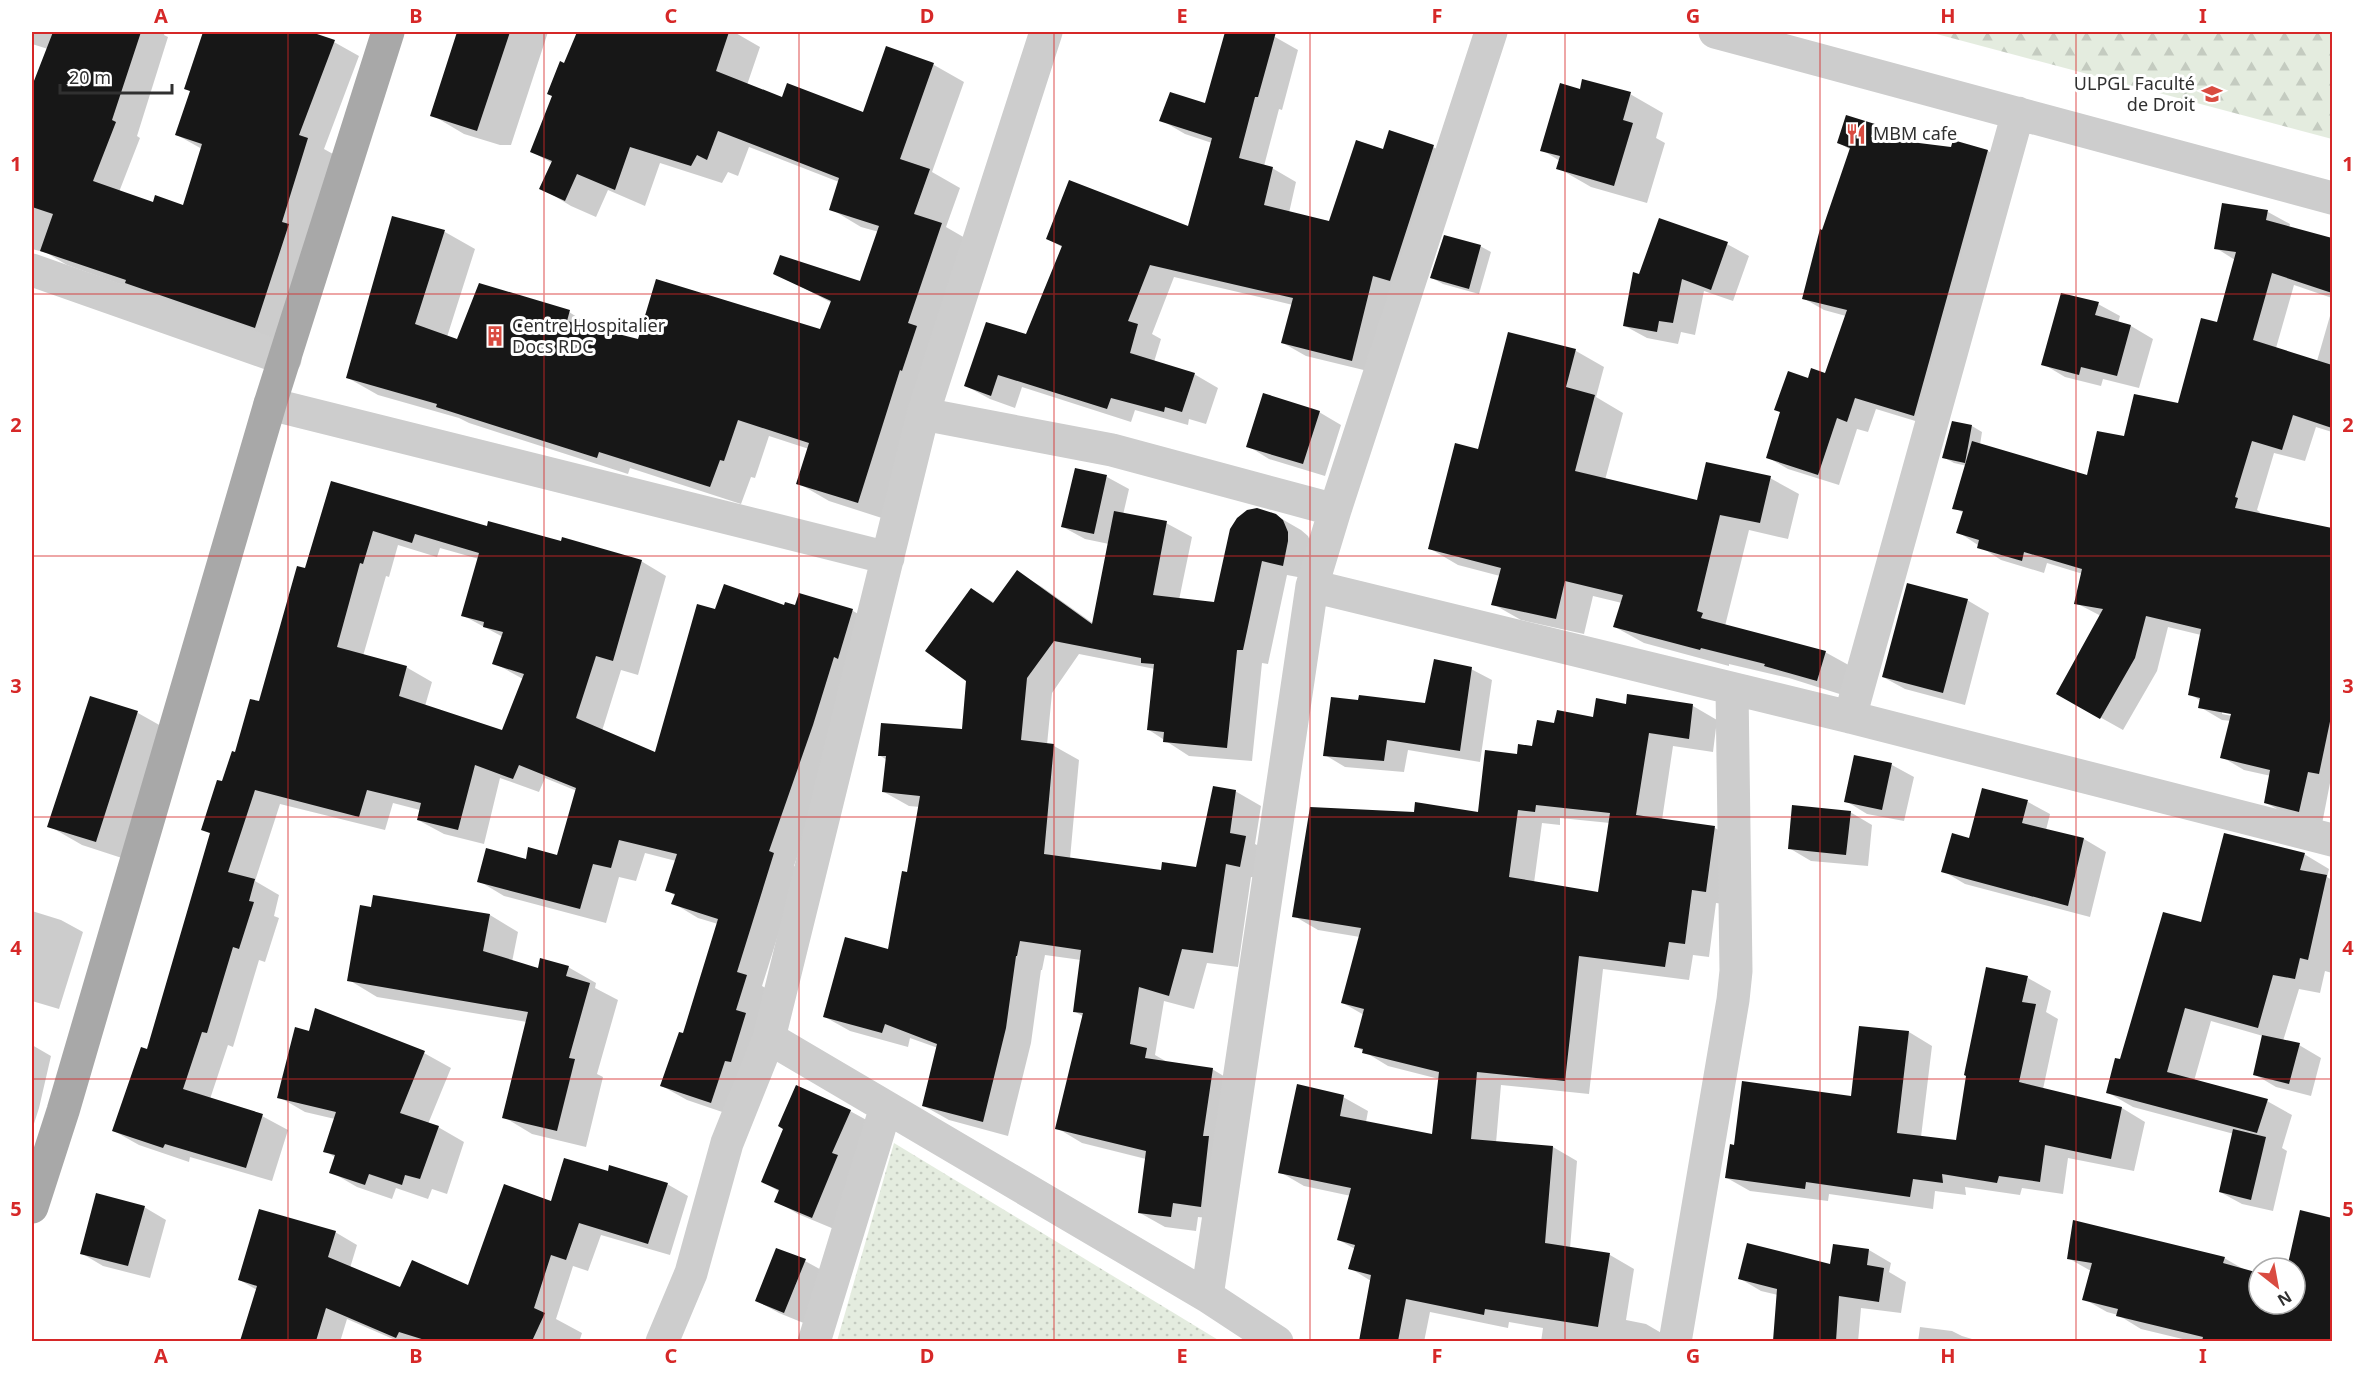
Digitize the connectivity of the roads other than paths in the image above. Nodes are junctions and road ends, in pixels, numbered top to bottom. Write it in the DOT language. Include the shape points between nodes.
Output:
graph roads {
  1 [pos="388,32"];
  2 [pos="1046,32"];
  3 [pos="1491,32"];
  4 [pos="1715,32"];
  5 [pos="2018,113"];
  6 [pos="2332,198"];
  7 [pos="32,270"];
  8 [pos="285,359"];
  9 [pos="270,404"];
  10 [pos="923,414"];
  11 [pos="1335,510"];
  12 [pos="888,558"];
  13 [pos="1312,586"];
  14 [pos="1732,689"];
  15 [pos="1850,717"];
  16 [pos="2332,840"];
  17 [pos="769,1038"];
  18 [pos="886,1107"];
  19 [pos="32,1207"];
  20 [pos="1208,1296"];
  21 [pos="662,1341"];
  22 [pos="814,1341"];
  23 [pos="1277,1341"];
  24 [pos="1675,1341"];
  1 -- 8 [label="main road"];
  2 -- 10 [label="street"];
  3 -- 11 [label="street"];
  4 -- 5 [label="street"];
  5 -- 6 [label="street"];
  5 -- 15 [label="street"];
  7 -- 8 [label="street"];
  8 -- 9 [label="main road"];
  9 -- 12 [label="street"];
  9 -- 19 [label="main road"];
  10 -- 11 [label="street" via="1112,450"];
  10 -- 12 [label="street"];
  11 -- 13 [label="street"];
  12 -- 17 [label="street"];
  13 -- 14 [label="street"];
  13 -- 20 [label="street"];
  14 -- 15 [label="street"];
  14 -- 24 [label="street" via="1736,971"];
  15 -- 16 [label="street"];
  17 -- 18 [label="street"];
  17 -- 21 [label="street" via="727,1143 691,1273"];
  18 -- 20 [label="street"];
  18 -- 22 [label="street"];
  20 -- 23 [label="street"];
}
